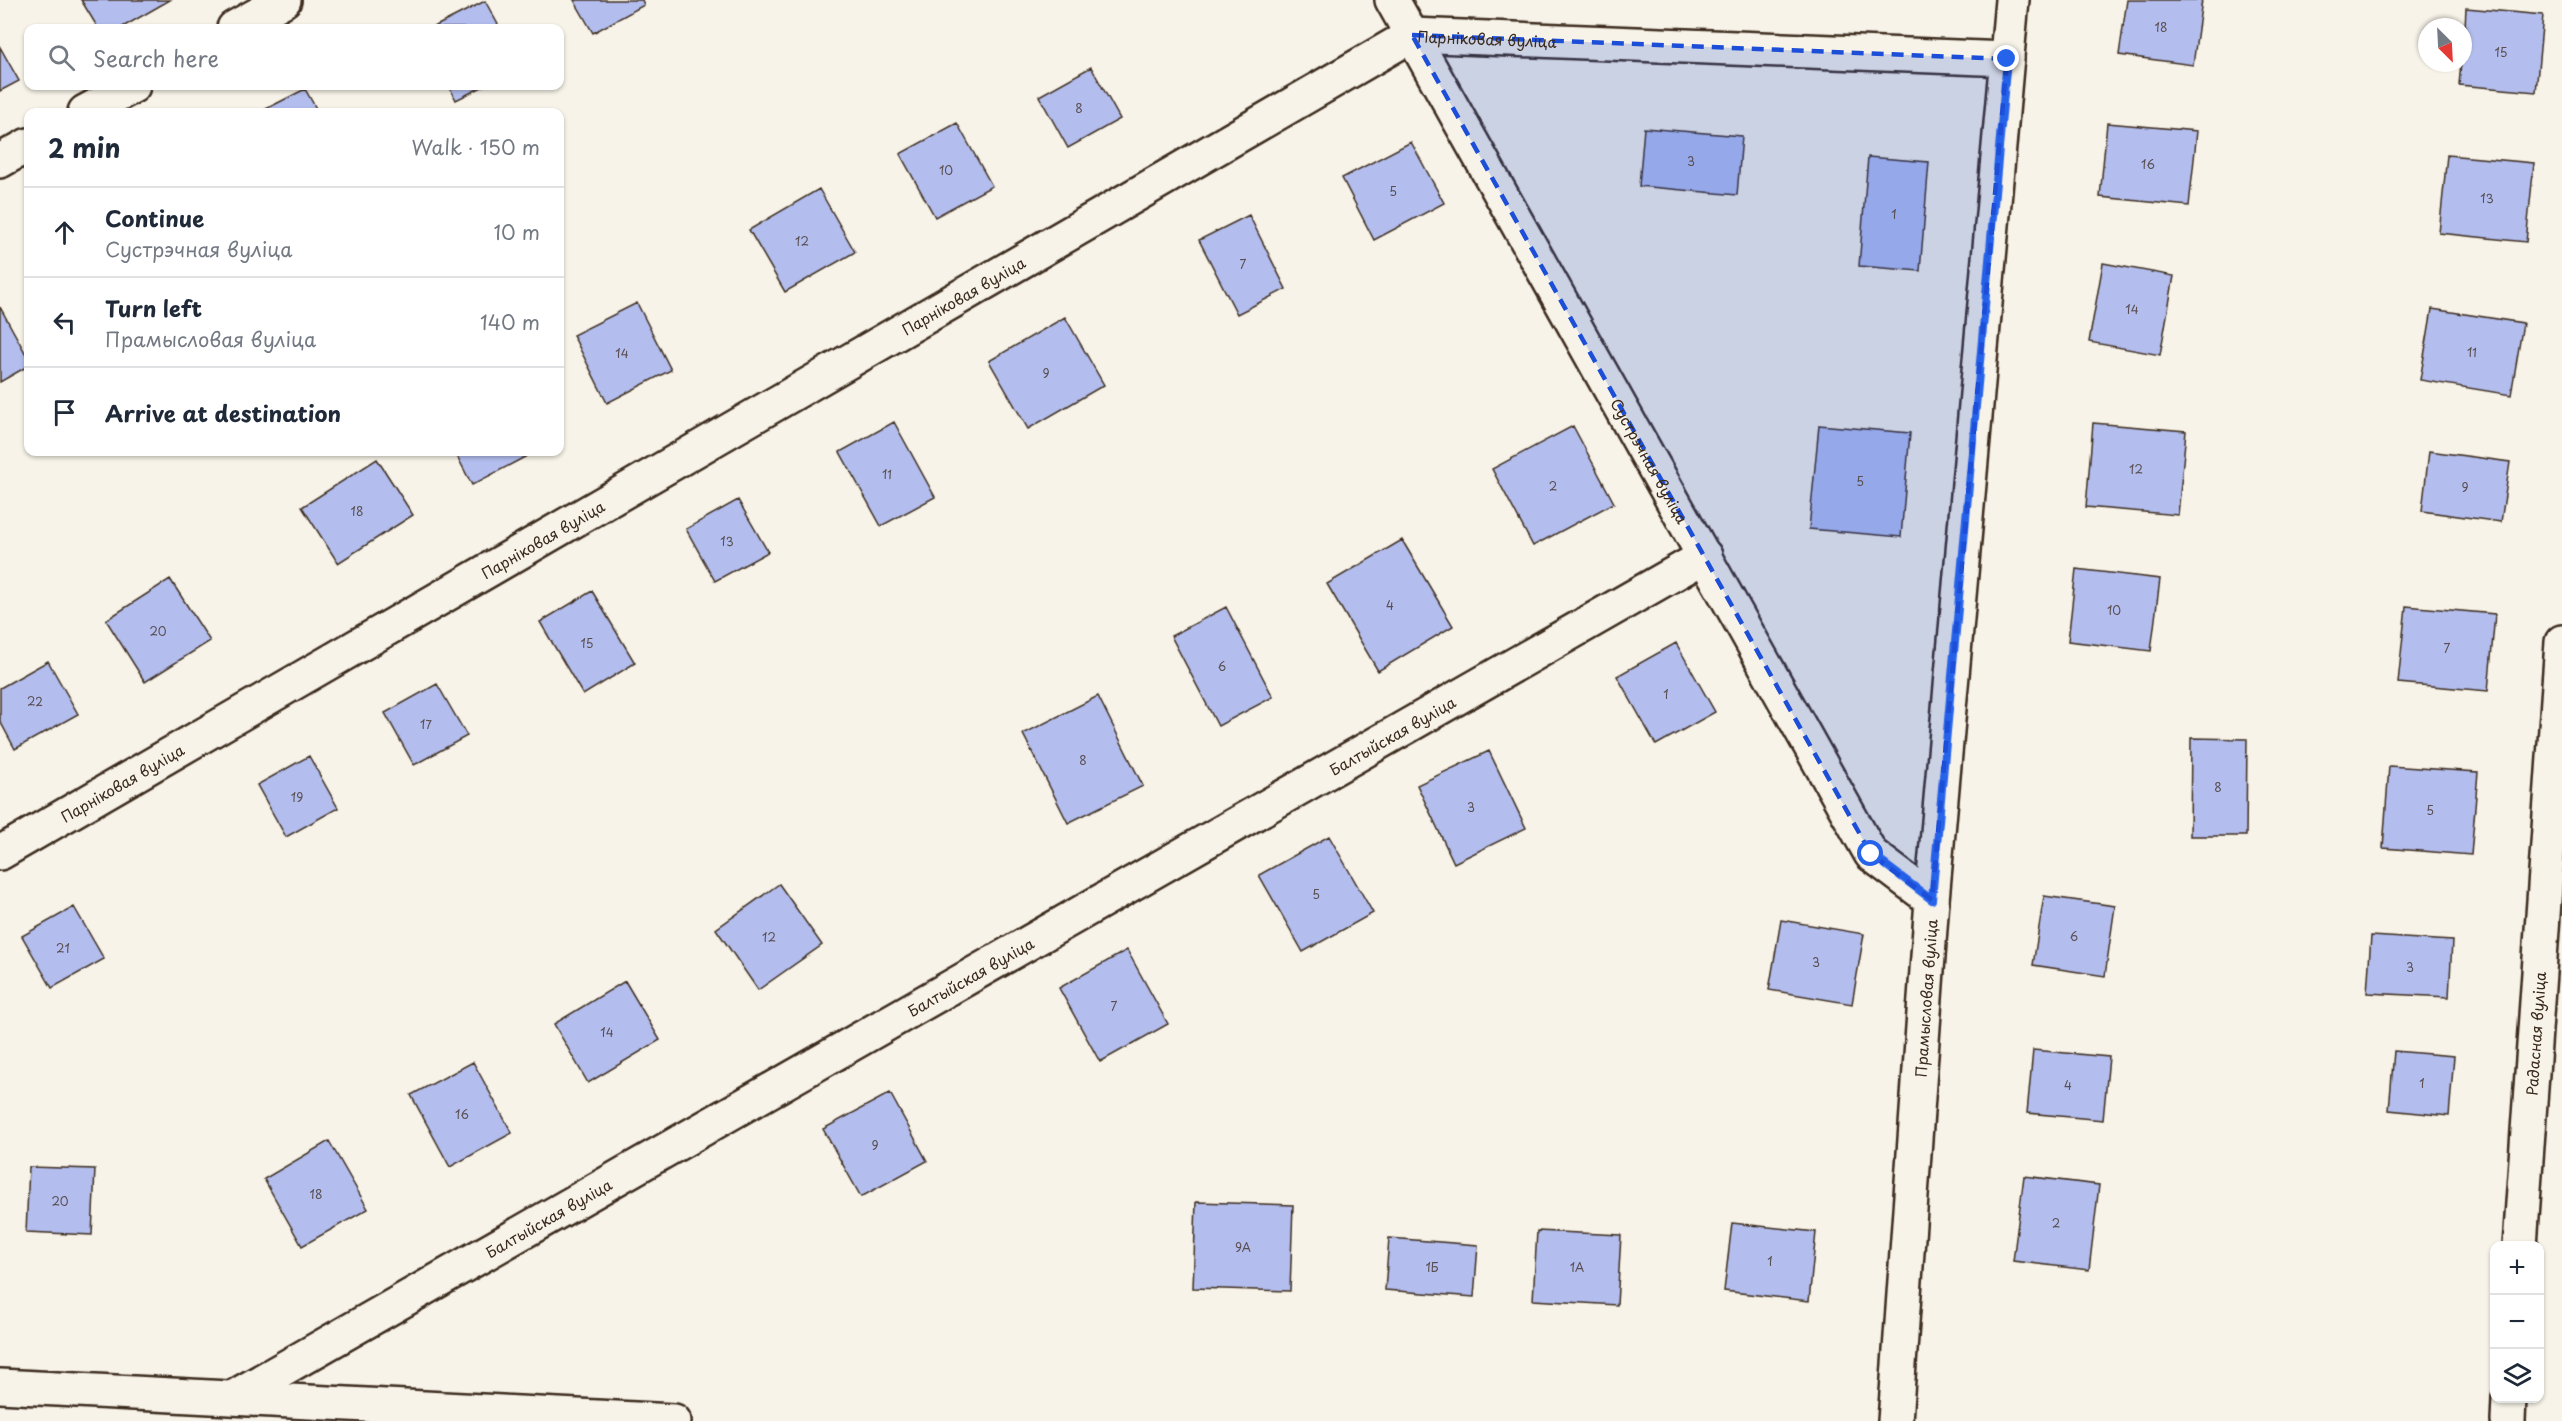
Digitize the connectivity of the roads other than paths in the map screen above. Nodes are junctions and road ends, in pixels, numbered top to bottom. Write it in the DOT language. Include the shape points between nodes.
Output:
graph roads {
  1 [pos="284,0"];
  2 [pos="1392,0"];
  3 [pos="2012,0"];
  4 [pos="241,24"];
  5 [pos="1412,35"];
  6 [pos="2007,59"];
  7 [pos="126,90"];
  8 [pos="92,108"];
  9 [pos="24,147"];
  10 [pos="0,161"];
  11 [pos="1705,556"];
  12 [pos="2562,642"];
  13 [pos="0,853"];
  14 [pos="1932,900"];
  15 [pos="2520,1241"];
  16 [pos="0,1386"];
  17 [pos="234,1397"];
  18 [pos="2509,1403"];
  19 [pos="674,1421"];
  20 [pos="1895,1421"];
  21 [pos="2508,1421"];
  1 -- 4 [label="street"];
  2 -- 5 [label="street, Сустрэчная вуліца"];
  3 -- 6 [label="street, Прамысловая вуліца"];
  5 -- 6 [label="street, Парніковая вуліца"];
  5 -- 11 [label="street, Сустрэчная вуліца"];
  5 -- 13 [label="street, Парніковая вуліца"];
  6 -- 14 [label="street, Прамысловая вуліца"];
  7 -- 8 [label="street"];
  9 -- 10 [label="street"];
  11 -- 14 [label="street, Сустрэчная вуліца" via="1871,854"];
  11 -- 17 [label="street, Балтыйская вуліца"];
  12 -- 15 [label="street, Радасная вуліца"];
  14 -- 20 [label="street, Прамысловая вуліца"];
  16 -- 17 [label="street"];
  17 -- 19 [label="street"];
  18 -- 21 [label="street"];
}
